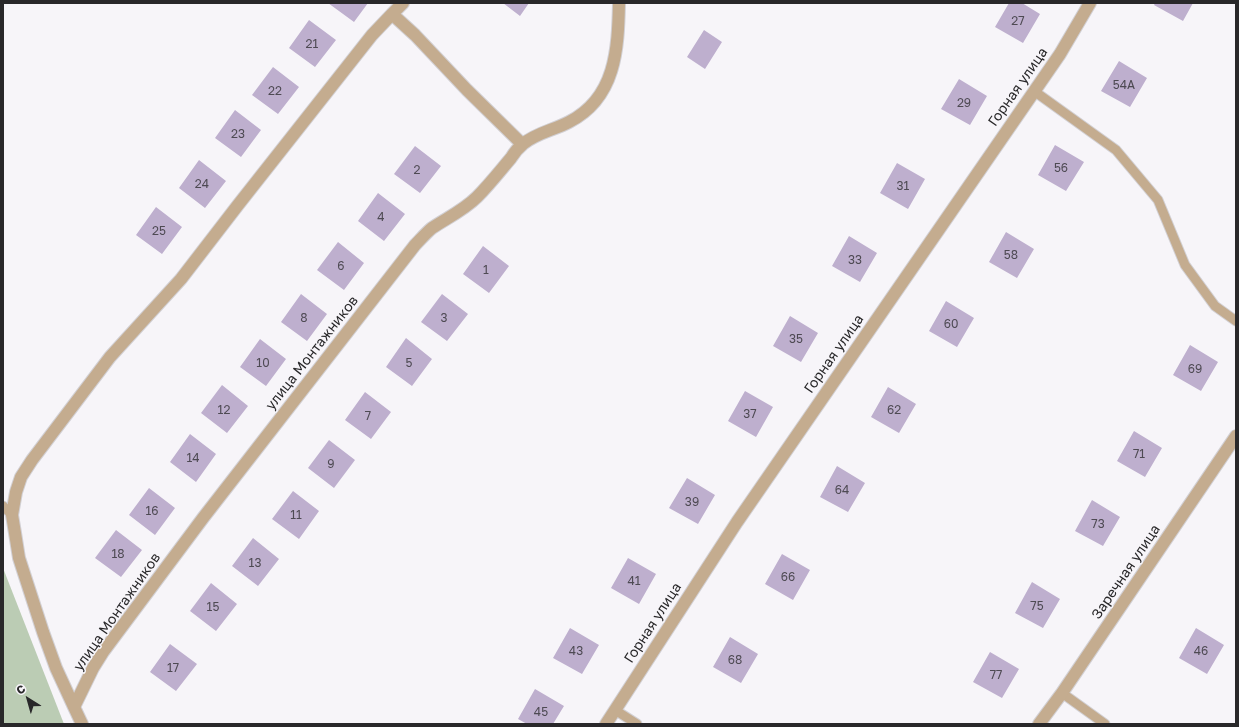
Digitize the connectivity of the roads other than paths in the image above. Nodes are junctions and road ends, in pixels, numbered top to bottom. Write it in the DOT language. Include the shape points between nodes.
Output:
graph roads {
  1 [pos="403,3"];
  2 [pos="619,3"];
  3 [pos="1090,3"];
  4 [pos="392,14"];
  5 [pos="1034,91"];
  6 [pos="522,144"];
  7 [pos="1236,320"];
  8 [pos="1236,436"];
  9 [pos="3,506"];
  10 [pos="12,515"];
  11 [pos="1062,693"];
  12 [pos="74,707"];
  13 [pos="614,710"];
  14 [pos="82,724"];
  15 [pos="606,724"];
  16 [pos="638,724"];
  17 [pos="1039,724"];
  18 [pos="1105,724"];
  1 -- 4 [label="street, улица Монтажников"];
  2 -- 6 [label="street, улица Монтажников" via="613,67 598,99 570,122"];
  3 -- 5 [label="street, Горная улица" via="1060,54"];
  4 -- 6 [label="street"];
  4 -- 10 [label="street, улица Монтажников" via="372,35 181,279 110,357 21,477"];
  5 -- 7 [label="lane" via="1116,150 1158,200 1185,265 1215,306"];
  5 -- 13 [label="street, Горная улица" via="737,522"];
  6 -- 12 [label="street, улица Монтажников" via="477,197 462,210 431,229 415,245 203,518 93,668"];
  8 -- 11 [label="street, Заречная улица"];
  9 -- 10 [label="lane"];
  10 -- 12 [label="street, улица Монтажников" via="20,558 56,668"];
  11 -- 17 [label="street, Заречная улица"];
  11 -- 18 [label="lane"];
  12 -- 14 [label="street"];
  13 -- 15 [label="street, Горная улица"];
  13 -- 16 [label="lane"];
}
